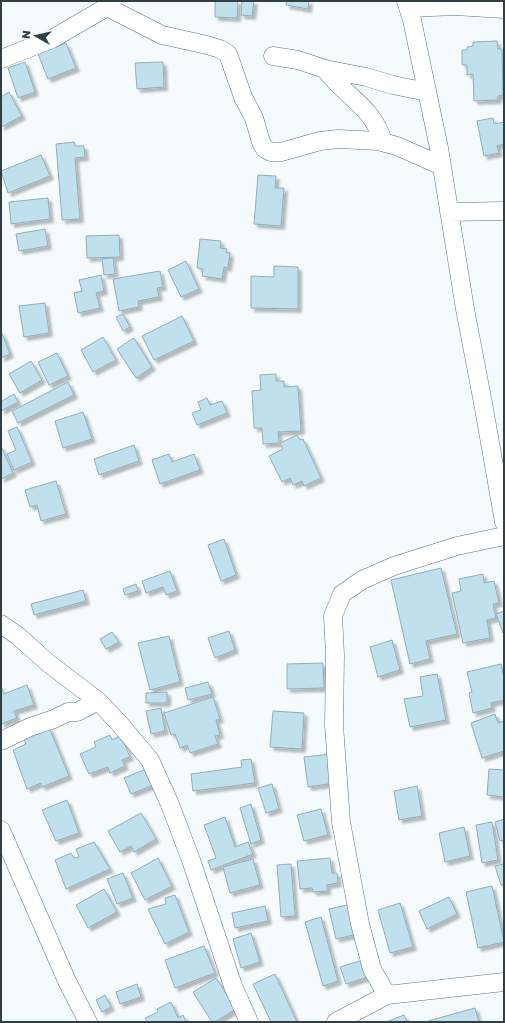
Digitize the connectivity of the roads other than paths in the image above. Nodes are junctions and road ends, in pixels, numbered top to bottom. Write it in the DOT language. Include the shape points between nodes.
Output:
graph roads {
  1 [pos="110,4"];
  2 [pos="407,4"];
  3 [pos="504,9"];
  4 [pos="273,56"];
  5 [pos="1,59"];
  6 [pos="325,69"];
  7 [pos="427,92"];
  8 [pos="383,142"];
  9 [pos="442,166"];
  10 [pos="504,211"];
  11 [pos="449,212"];
  12 [pos="503,510"];
  13 [pos="504,536"];
  14 [pos="1,624"];
  15 [pos="98,701"];
  16 [pos="1,741"];
  17 [pos="1,830"];
  18 [pos="504,982"];
  19 [pos="387,995"];
  20 [pos="88,1022"];
  21 [pos="249,1022"];
  22 [pos="336,1022"];
  1 -- 5 [label="street" via="52,39"];
  1 -- 8 [label="street" via="162,35 207,44 228,54 265,149 281,152 320,141 338,139"];
  2 -- 3 [label="street"];
  2 -- 7 [label="street"];
  4 -- 6 [label="street" via="298,60"];
  6 -- 7 [label="street"];
  6 -- 8 [label="street" via="337,85 364,108 379,130"];
  7 -- 9 [label="street"];
  8 -- 9 [label="street"];
  9 -- 11 [label="street"];
  10 -- 11 [label="street"];
  11 -- 12 [label="street"];
  13 -- 19 [label="street" via="457,546 394,566 362,580 342,594 333,616 334,725 341,822 360,924 372,969"];
  14 -- 15 [label="street"];
  15 -- 16 [label="street" via="77,712 68,712"];
  15 -- 21 [label="street" via="150,760 191,860 233,986"];
  17 -- 20 [label="street" via="67,981"];
  18 -- 19 [label="street"];
  19 -- 22 [label="street"];
}
